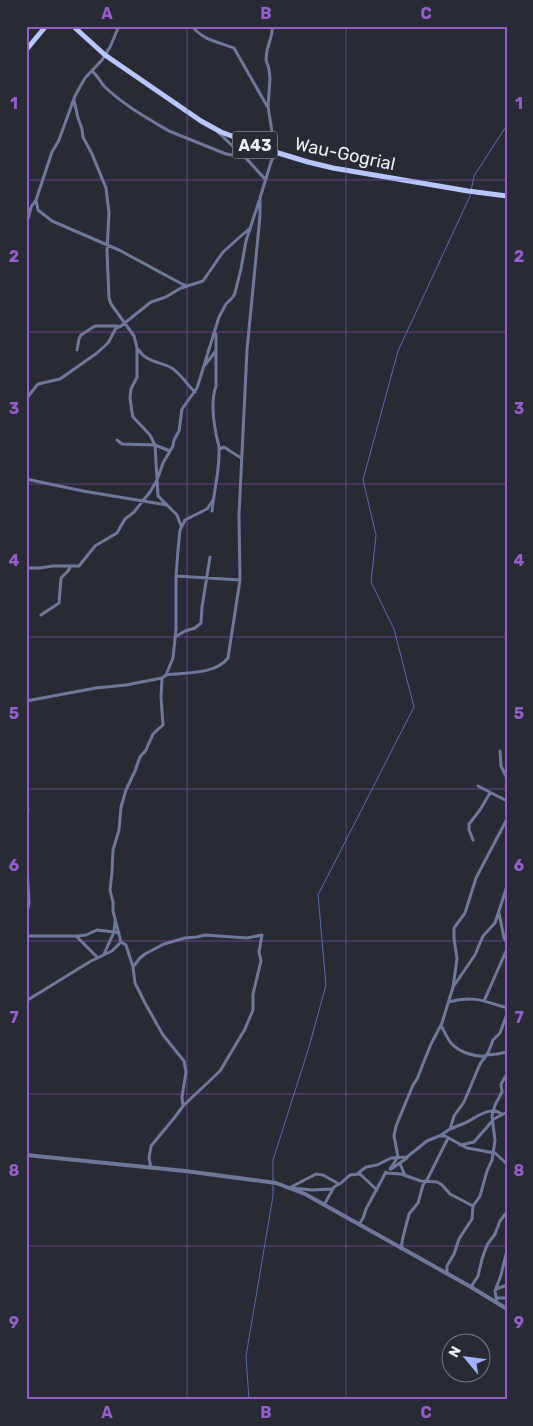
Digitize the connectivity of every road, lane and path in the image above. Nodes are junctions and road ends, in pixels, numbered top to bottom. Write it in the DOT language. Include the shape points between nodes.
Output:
graph roads {
  1 [pos="46,26"];
  2 [pos="73,26"];
  3 [pos="119,26"];
  4 [pos="192,26"];
  5 [pos="274,26"];
  6 [pos="26,39"];
  7 [pos="33,42"];
  8 [pos="26,50"];
  9 [pos="105,55"];
  10 [pos="92,71"];
  11 [pos="74,100"];
  12 [pos="268,106"];
  13 [pos="215,129"];
  14 [pos="275,152"];
  15 [pos="245,157"];
  16 [pos="266,179"];
  17 [pos="507,196"];
  18 [pos="260,198"];
  19 [pos="36,200"];
  20 [pos="26,222"];
  21 [pos="251,228"];
  22 [pos="108,245"];
  23 [pos="188,286"];
  24 [pos="124,323"];
  25 [pos="121,326"];
  26 [pos="216,328"];
  27 [pos="137,348"];
  28 [pos="77,350"];
  29 [pos="216,351"];
  30 [pos="205,365"];
  31 [pos="195,392"];
  32 [pos="26,398"];
  33 [pos="117,440"];
  34 [pos="155,445"];
  35 [pos="219,448"];
  36 [pos="170,450"];
  37 [pos="242,458"];
  38 [pos="26,479"];
  39 [pos="156,480"];
  40 [pos="213,500"];
  41 [pos="142,501"];
  42 [pos="168,505"];
  43 [pos="212,511"];
  44 [pos="181,526"];
  45 [pos="210,557"];
  46 [pos="70,567"];
  47 [pos="26,568"];
  48 [pos="176,576"];
  49 [pos="206,578"];
  50 [pos="240,580"];
  51 [pos="41,615"];
  52 [pos="175,637"];
  53 [pos="166,675"];
  54 [pos="162,678"];
  55 [pos="26,701"];
  56 [pos="500,751"];
  57 [pos="507,778"];
  58 [pos="478,786"];
  59 [pos="490,793"];
  60 [pos="507,801"];
  61 [pos="26,804"];
  62 [pos="26,812"];
  63 [pos="507,819"];
  64 [pos="473,840"];
  65 [pos="26,846"];
  66 [pos="507,886"];
  67 [pos="498,912"];
  68 [pos="26,918"];
  69 [pos="115,920"];
  70 [pos="114,932"];
  71 [pos="119,932"];
  72 [pos="507,932"];
  73 [pos="26,936"];
  74 [pos="76,936"];
  75 [pos="504,938"];
  76 [pos="121,942"];
  77 [pos="507,943"];
  78 [pos="507,949"];
  79 [pos="103,954"];
  80 [pos="98,957"];
  81 [pos="133,967"];
  82 [pos="453,987"];
  83 [pos="484,1001"];
  84 [pos="26,1002"];
  85 [pos="448,1002"];
  86 [pos="507,1008"];
  87 [pos="507,1014"];
  88 [pos="441,1025"];
  89 [pos="507,1052"];
  90 [pos="486,1055"];
  91 [pos="507,1074"];
  92 [pos="503,1081"];
  93 [pos="507,1083"];
  94 [pos="183,1106"];
  95 [pos="494,1111"];
  96 [pos="507,1112"];
  97 [pos="502,1114"];
  98 [pos="492,1122"];
  99 [pos="450,1129"];
  100 [pos="441,1136"];
  101 [pos="448,1138"];
  102 [pos="459,1145"];
  103 [pos="493,1153"];
  104 [pos="26,1155"];
  105 [pos="398,1157"];
  106 [pos="407,1157"];
  107 [pos="400,1164"];
  108 [pos="507,1164"];
  109 [pos="151,1168"];
  110 [pos="390,1169"];
  111 [pos="386,1173"];
  112 [pos="357,1174"];
  113 [pos="406,1175"];
  114 [pos="425,1181"];
  115 [pos="339,1184"];
  116 [pos="289,1188"];
  117 [pos="332,1189"];
  118 [pos="377,1190"];
  119 [pos="324,1205"];
  120 [pos="473,1206"];
  121 [pos="507,1212"];
  122 [pos="359,1225"];
  123 [pos="401,1248"];
  124 [pos="507,1250"];
  125 [pos="447,1274"];
  126 [pos="507,1285"];
  127 [pos="471,1287"];
  128 [pos="496,1288"];
  129 [pos="496,1298"];
  130 [pos="507,1298"];
  131 [pos="498,1303"];
  132 [pos="507,1309"];
  1 -- 7 [label="main road"];
  2 -- 9 [label="main road, Wau-Gogrial / A43"];
  3 -- 9 [label="street"];
  4 -- 12 [label="street" via="198,34 234,48"];
  5 -- 12 [label="street" via="266,60 270,79"];
  6 -- 7 [label="street"];
  7 -- 8 [label="main road"];
  9 -- 10 [label="street"];
  9 -- 13 [label="main road, Wau-Gogrial / A43"];
  10 -- 11 [label="street"];
  10 -- 15 [label="street" via="114,94 169,131 226,154"];
  11 -- 19 [label="street"];
  11 -- 22 [label="street" via="83,137 106,188"];
  12 -- 14 [label="street"];
  13 -- 14 [label="main road, Wau-Gogrial / A43"];
  13 -- 15 [label="street"];
  14 -- 16 [label="street"];
  14 -- 17 [label="main road, Wau-Gogrial / A43" via="334,168"];
  15 -- 16 [label="street"];
  16 -- 18 [label="street"];
  18 -- 21 [label="street"];
  18 -- 37 [label="street"];
  19 -- 20 [label="street"];
  19 -- 22 [label="street" via="38,210 52,221"];
  21 -- 23 [label="street" via="223,252 203,281"];
  21 -- 26 [label="street" via="235,293 222,310"];
  22 -- 23 [label="street"];
  22 -- 24 [label="street" via="109,298"];
  23 -- 24 [label="street" via="152,302"];
  24 -- 25 [label="street"];
  24 -- 27 [label="street" via="134,336"];
  25 -- 28 [label="street" via="91,328 78,339"];
  25 -- 32 [label="street" via="97,353 60,379 38,384"];
  26 -- 29 [label="street"];
  26 -- 30 [label="street"];
  27 -- 31 [label="street" via="149,360 177,372"];
  27 -- 34 [label="street" via="137,377 130,398 132,412"];
  29 -- 30 [label="street"];
  29 -- 35 [label="street" via="214,415"];
  30 -- 31 [label="street"];
  31 -- 36 [label="street" via="182,409 180,428"];
  33 -- 34 [label="street" via="122,444"];
  34 -- 36 [label="street"];
  34 -- 39 [label="street"];
  35 -- 37 [label="street" via="227,448"];
  35 -- 40 [label="street"];
  36 -- 39 [label="street"];
  37 -- 50 [label="street"];
  38 -- 41 [label="street"];
  39 -- 41 [label="street"];
  39 -- 42 [label="street" via="158,496"];
  40 -- 43 [label="street"];
  40 -- 44 [label="street" via="207,509 188,517"];
  41 -- 42 [label="street"];
  41 -- 46 [label="street" via="117,532 95,546 79,566"];
  42 -- 44 [label="street"];
  44 -- 48 [label="street"];
  45 -- 49 [label="street"];
  46 -- 47 [label="street"];
  46 -- 51 [label="street" via="61,578 59,603"];
  48 -- 49 [label="street"];
  48 -- 52 [label="street"];
  49 -- 50 [label="street"];
  49 -- 52 [label="street" via="201,624"];
  50 -- 53 [label="street" via="230,653 225,662 204,671"];
  52 -- 53 [label="street" via="173,658"];
  53 -- 54 [label="street"];
  54 -- 55 [label="street"];
  54 -- 69 [label="street" via="163,725 153,734 137,763 120,812 110,890"];
  56 -- 57 [label="street" via="501,766"];
  58 -- 59 [label="street"];
  59 -- 60 [label="street"];
  59 -- 64 [label="street" via="470,824"];
  61 -- 62 [label="street"];
  63 -- 82 [label="street" via="476,878 465,912 454,928 456,959"];
  65 -- 68 [label="street" via="29,903"];
  66 -- 67 [label="street"];
  67 -- 75 [label="street"];
  67 -- 82 [label="street" via="495,923 484,934"];
  69 -- 70 [label="street"];
  69 -- 71 [label="street"];
  70 -- 71 [label="street"];
  70 -- 74 [label="street" via="97,930"];
  70 -- 79 [label="street"];
  71 -- 76 [label="street"];
  72 -- 75 [label="street"];
  73 -- 74 [label="street"];
  74 -- 80 [label="street"];
  75 -- 77 [label="street"];
  76 -- 79 [label="street"];
  76 -- 81 [label="street" via="126,945"];
  78 -- 83 [label="street"];
  79 -- 80 [label="street"];
  80 -- 84 [label="street"];
  81 -- 94 [label="street" via="135,983 145,1004 163,1035 184,1061"];
  81 -- 94 [label="street" via="145,954 185,938 262,935 253,1010 245,1029 220,1071"];
  82 -- 85 [label="street"];
  83 -- 85 [label="street" via="467,998"];
  83 -- 86 [label="street"];
  85 -- 88 [label="street"];
  87 -- 90 [label="street"];
  88 -- 90 [label="street" via="456,1048 474,1056"];
  88 -- 105 [label="street" via="395,1129"];
  89 -- 90 [label="street"];
  90 -- 99 [label="street"];
  91 -- 92 [label="street"];
  92 -- 93 [label="street"];
  92 -- 95 [label="street" via="502,1094"];
  94 -- 109 [label="street" via="151,1146"];
  95 -- 97 [label="street"];
  95 -- 98 [label="street"];
  95 -- 99 [label="street"];
  96 -- 97 [label="street"];
  97 -- 98 [label="street"];
  98 -- 102 [label="street" via="474,1142"];
  98 -- 103 [label="street"];
  99 -- 100 [label="street"];
  100 -- 101 [label="street"];
  100 -- 106 [label="street" via="427,1141"];
  101 -- 102 [label="street"];
  101 -- 114 [label="street"];
  102 -- 103 [label="street"];
  103 -- 108 [label="street"];
  103 -- 120 [label="street" via="480,1196"];
  104 -- 109 [label="street"];
  105 -- 106 [label="street"];
  105 -- 110 [label="street"];
  105 -- 112 [label="street" via="366,1167"];
  106 -- 107 [label="street"];
  107 -- 110 [label="street"];
  107 -- 113 [label="street"];
  109 -- 116 [label="street" via="276,1183"];
  110 -- 111 [label="street"];
  111 -- 113 [label="street"];
  111 -- 118 [label="street"];
  112 -- 115 [label="street"];
  112 -- 118 [label="street"];
  113 -- 114 [label="street"];
  114 -- 120 [label="street" via="439,1183 450,1194"];
  114 -- 123 [label="street" via="418,1203 408,1216"];
  115 -- 116 [label="street" via="316,1174"];
  115 -- 117 [label="street"];
  116 -- 117 [label="street"];
  116 -- 119 [label="street"];
  117 -- 119 [label="street"];
  118 -- 122 [label="street"];
  119 -- 122 [label="street"];
  120 -- 125 [label="street" via="473,1218 446,1266"];
  121 -- 127 [label="street" via="488,1245 477,1279"];
  122 -- 123 [label="street"];
  123 -- 125 [label="street"];
  124 -- 128 [label="street"];
  125 -- 127 [label="street"];
  126 -- 128 [label="street"];
  127 -- 131 [label="street"];
  128 -- 129 [label="street"];
  129 -- 130 [label="street"];
  129 -- 131 [label="street"];
  131 -- 132 [label="street"];
}
